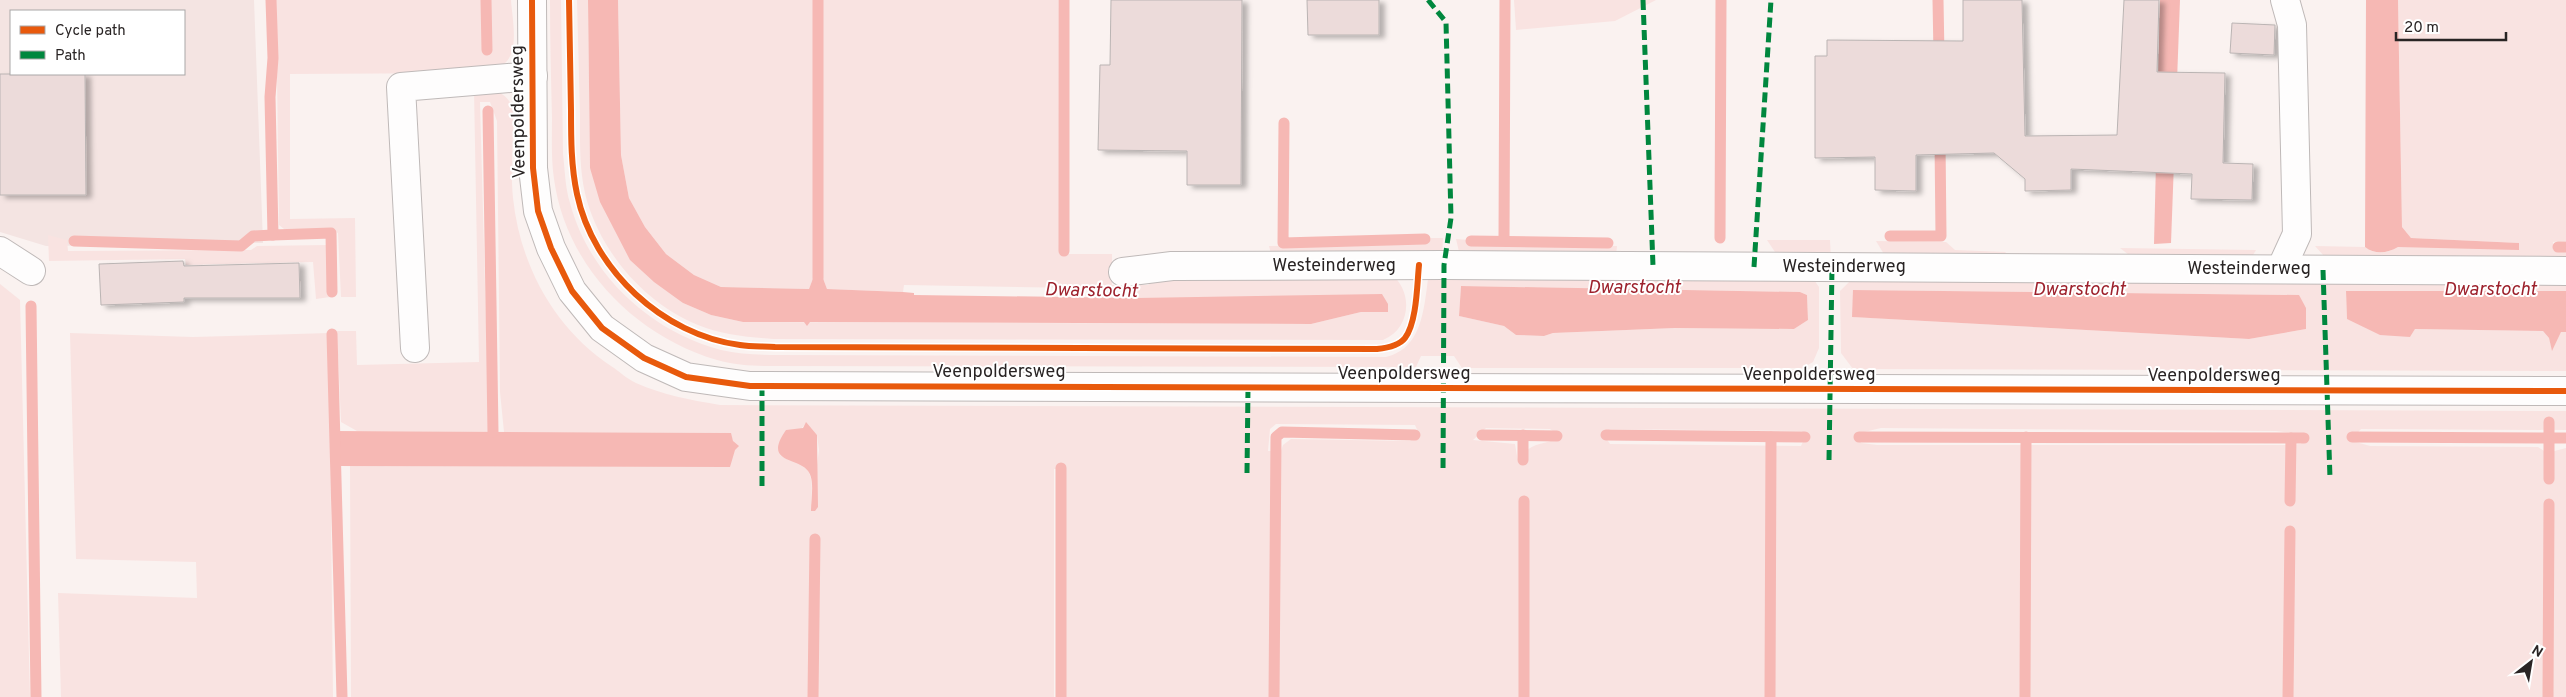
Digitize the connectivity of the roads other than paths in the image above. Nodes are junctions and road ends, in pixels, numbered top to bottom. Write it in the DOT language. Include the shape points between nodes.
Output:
graph roads {
  1 [pos="532,0"];
  2 [pos="2284,0"];
  3 [pos="533,76"];
  4 [pos="0,251"];
  5 [pos="2281,269"];
  6 [pos="31,271"];
  7 [pos="2566,271"];
  8 [pos="1123,272"];
  9 [pos="415,348"];
  10 [pos="2566,391"];
  1 -- 3 [label="street, Veenpoldersweg"];
  2 -- 5 [label="street" via="2292,25 2297,234"];
  3 -- 9 [label="street" via="401,86"];
  3 -- 10 [label="street, Veenpoldersweg" via="533,168 538,211 551,248 572,290 602,328 644,358 686,377 750,386"];
  4 -- 6 [label="street"];
  5 -- 7 [label="street, Westeinderweg"];
  5 -- 8 [label="street, Westeinderweg" via="1436,265 1172,266"];
}
